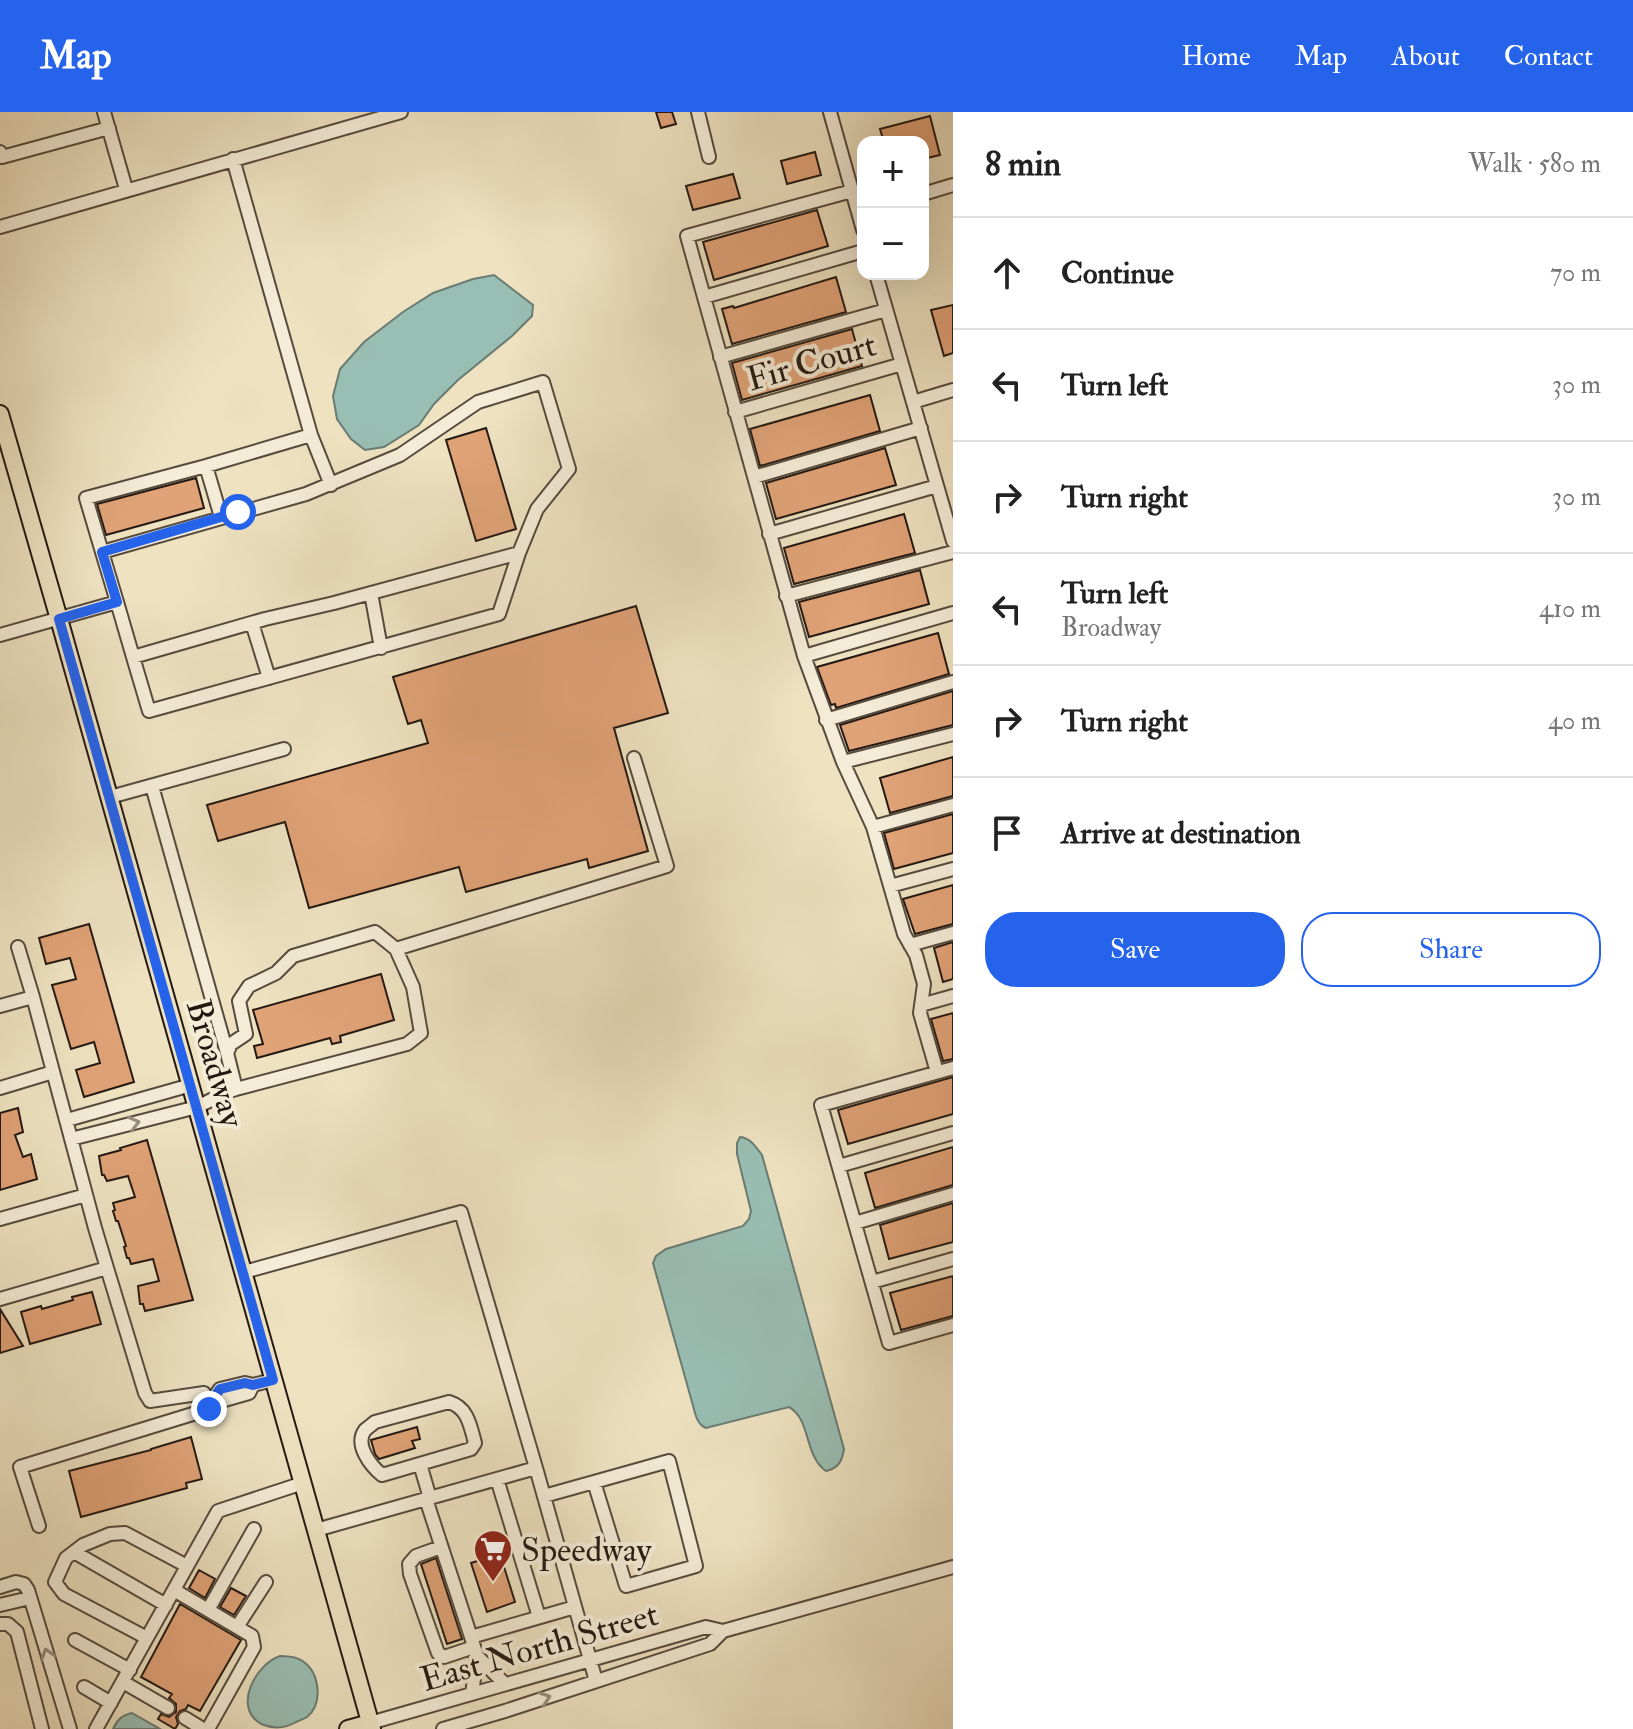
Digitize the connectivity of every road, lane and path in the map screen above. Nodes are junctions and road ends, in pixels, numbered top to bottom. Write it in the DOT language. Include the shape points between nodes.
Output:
graph roads {
  1 [pos="104,112"];
  2 [pos="401,112"];
  3 [pos="698,112"];
  4 [pos="830,112"];
  5 [pos="109,128"];
  6 [pos="0,152"];
  7 [pos="709,157"];
  8 [pos="233,159"];
  9 [pos="953,185"];
  10 [pos="126,189"];
  11 [pos="852,191"];
  12 [pos="929,192"];
  13 [pos="858,208"];
  14 [pos="0,227"];
  15 [pos="857,253"];
  16 [pos="878,280"];
  17 [pos="704,297"];
  18 [pos="886,310"];
  19 [pos="720,357"];
  20 [pos="902,364"];
  21 [pos="953,390"];
  22 [pos="913,402"];
  23 [pos="735,412"];
  24 [pos="0,414"];
  25 [pos="921,428"];
  26 [pos="311,435"];
  27 [pos="4,441"];
  28 [pos="206,466"];
  29 [pos="754,477"];
  30 [pos="331,485"];
  31 [pos="937,486"];
  32 [pos="221,517"];
  33 [pos="769,534"];
  34 [pos="953,541"];
  35 [pos="102,552"];
  36 [pos="953,552"];
  37 [pos="519,553"];
  38 [pos="371,593"];
  39 [pos="786,596"];
  40 [pos="117,602"];
  41 [pos="953,613"];
  42 [pos="59,619"];
  43 [pos="252,623"];
  44 [pos="0,635"];
  45 [pos="381,648"];
  46 [pos="804,656"];
  47 [pos="133,657"];
  48 [pos="269,678"];
  49 [pos="953,682"];
  50 [pos="826,720"];
  51 [pos="953,734"];
  52 [pos="284,749"];
  53 [pos="634,758"];
  54 [pos="843,762"];
  55 [pos="152,786"];
  56 [pos="110,797"];
  57 [pos="953,805"];
  58 [pos="873,827"];
  59 [pos="953,869"];
  60 [pos="890,886"];
  61 [pos="953,933"];
  62 [pos="910,945"];
  63 [pos="18,947"];
  64 [pos="396,949"];
  65 [pos="953,996"];
  66 [pos="33,997"];
  67 [pos="921,1005"];
  68 [pos="0,1006"];
  69 [pos="227,1053"];
  70 [pos="953,1068"];
  71 [pos="53,1072"];
  72 [pos="937,1072"];
  73 [pos="191,1085"];
  74 [pos="0,1088"];
  75 [pos="236,1089"];
  76 [pos="197,1107"];
  77 [pos="67,1120"];
  78 [pos="953,1133"];
  79 [pos="71,1139"];
  80 [pos="839,1166"];
  81 [pos="953,1194"];
  82 [pos="86,1195"];
  83 [pos="0,1219"];
  84 [pos="855,1223"];
  85 [pos="953,1259"];
  86 [pos="107,1268"];
  87 [pos="244,1272"];
  88 [pos="872,1282"];
  89 [pos="0,1299"];
  90 [pos="953,1325"];
  91 [pos="273,1380"];
  92 [pos="210,1397"];
  93 [pos="420,1464"];
  94 [pos="536,1468"];
  95 [pos="497,1479"];
  96 [pos="594,1482"];
  97 [pos="303,1483"];
  98 [pos="544,1496"];
  99 [pos="428,1498"];
  100 [pos="39,1526"];
  101 [pos="254,1529"];
  102 [pos="316,1530"];
  103 [pos="441,1547"];
  104 [pos="74,1552"];
  105 [pos="187,1566"];
  106 [pos="953,1567"];
  107 [pos="266,1582"];
  108 [pos="0,1587"];
  109 [pos="174,1590"];
  110 [pos="30,1598"];
  111 [pos="0,1605"];
  112 [pos="166,1605"];
  113 [pos="575,1607"];
  114 [pos="208,1610"];
  115 [pos="539,1617"];
  116 [pos="1,1625"];
  117 [pos="237,1627"];
  118 [pos="723,1631"];
  119 [pos="147,1638"];
  120 [pos="75,1640"];
  121 [pos="474,1647"];
  122 [pos="590,1660"];
  123 [pos="126,1676"];
  124 [pos="596,1681"];
  125 [pos="505,1684"];
  126 [pos="84,1687"];
  127 [pos="472,1694"];
  128 [pos="111,1703"];
  129 [pos="168,1708"];
  130 [pos="185,1718"];
  131 [pos="371,1726"];
  132 [pos="42,1729"];
  133 [pos="70,1729"];
  134 [pos="96,1729"];
  135 [pos="206,1729"];
  136 [pos="348,1729"];
  137 [pos="443,1729"];
  1 -- 5 [label="street"];
  2 -- 8 [label="street"];
  3 -- 7 [label="street"];
  4 -- 11 [label="street"];
  5 -- 6 [label="street" via="2,157"];
  5 -- 10 [label="street"];
  8 -- 10 [label="street"];
  8 -- 26 [label="street"];
  9 -- 12 [label="street"];
  10 -- 14 [label="street"];
  11 -- 13 [label="street"];
  11 -- 17 [label="street" via="687,236"];
  15 -- 17 [label="street"];
  16 -- 18 [label="street"];
  17 -- 19 [label="street"];
  18 -- 19 [label="street"];
  18 -- 20 [label="street"];
  19 -- 23 [label="street"];
  20 -- 22 [label="street"];
  20 -- 23 [label="street, Fir Court"];
  21 -- 22 [label="street"];
  22 -- 25 [label="street"];
  23 -- 29 [label="street"];
  24 -- 27 [label="main road, Broadway"];
  25 -- 29 [label="street"];
  25 -- 31 [label="street"];
  26 -- 28 [label="street"];
  26 -- 30 [label="street"];
  27 -- 42 [label="main road, Broadway"];
  28 -- 32 [label="street"];
  28 -- 35 [label="street" via="86,498"];
  29 -- 33 [label="street"];
  30 -- 32 [label="street"];
  30 -- 37 [label="street" via="400,455 478,402 543,382 569,469 537,509"];
  31 -- 33 [label="street"];
  31 -- 34 [label="street"];
  32 -- 35 [label="street"];
  33 -- 39 [label="street"];
  35 -- 40 [label="street"];
  36 -- 39 [label="street"];
  37 -- 38 [label="street"];
  37 -- 45 [label="street" via="499,614"];
  38 -- 43 [label="street"];
  38 -- 45 [label="street"];
  39 -- 46 [label="street"];
  40 -- 42 [label="street"];
  40 -- 47 [label="street"];
  41 -- 46 [label="street"];
  42 -- 44 [label="street"];
  42 -- 56 [label="main road, Broadway"];
  43 -- 47 [label="street"];
  43 -- 48 [label="street"];
  45 -- 48 [label="street"];
  46 -- 50 [label="street"];
  47 -- 48 [label="street" via="149,711"];
  49 -- 50 [label="street"];
  50 -- 54 [label="street"];
  51 -- 54 [label="street"];
  52 -- 55 [label="street"];
  53 -- 64 [label="street" via="667,866"];
  54 -- 58 [label="street"];
  55 -- 56 [label="street"];
  55 -- 69 [label="street"];
  56 -- 73 [label="main road, Broadway"];
  57 -- 58 [label="street"];
  58 -- 60 [label="street"];
  59 -- 60 [label="street"];
  60 -- 62 [label="street"];
  61 -- 62 [label="street"];
  62 -- 67 [label="street" via="924,984"];
  63 -- 66 [label="street"];
  64 -- 69 [label="street" via="375,932 293,956 244,993 239,1001 246,1034"];
  64 -- 75 [label="street" via="413,987 421,1033 407,1044"];
  65 -- 67 [label="street"];
  66 -- 68 [label="street"];
  66 -- 71 [label="street"];
  67 -- 72 [label="street"];
  69 -- 75 [label="street"];
  70 -- 72 [label="street"];
  71 -- 74 [label="street"];
  71 -- 77 [label="street"];
  72 -- 80 [label="street" via="821,1105"];
  73 -- 76 [label="main road, Broadway"];
  73 -- 77 [label="street"];
  75 -- 76 [label="street"];
  79 -- 76 [label="street, one-way"];
  76 -- 87 [label="main road, Broadway"];
  77 -- 79 [label="street"];
  78 -- 80 [label="street"];
  79 -- 82 [label="street"];
  80 -- 84 [label="street"];
  81 -- 84 [label="street"];
  82 -- 83 [label="street"];
  82 -- 86 [label="street"];
  84 -- 88 [label="street"];
  85 -- 88 [label="street"];
  86 -- 89 [label="street"];
  86 -- 92 [label="street" via="150,1401 204,1393"];
  87 -- 91 [label="main road, Broadway"];
  87 -- 94 [label="street" via="461,1212"];
  88 -- 90 [label="street" via="889,1343"];
  91 -- 92 [label="street" via="220,1389"];
  91 -- 97 [label="main road, Broadway"];
  92 -- 100 [label="street" via="209,1409 20,1467"];
  93 -- 93 [label="street" via="471,1449 475,1443 466,1413 457,1405 449,1402 375,1422 365,1430 361,1438 367,1460 382,1475"];
  93 -- 99 [label="street"];
  94 -- 95 [label="street"];
  94 -- 98 [label="street"];
  95 -- 99 [label="street"];
  95 -- 115 [label="street"];
  96 -- 96 [label="street" via="669,1461 696,1566 626,1586"];
  96 -- 98 [label="street"];
  97 -- 102 [label="main road, Broadway"];
  97 -- 105 [label="street" via="218,1511"];
  98 -- 113 [label="street"];
  99 -- 102 [label="street"];
  99 -- 103 [label="street"];
  101 -- 114 [label="street"];
  102 -- 131 [label="main road, Broadway"];
  103 -- 121 [label="street"];
  103 -- 121 [label="street" via="416,1556 409,1564 410,1574 438,1653 444,1657"];
  104 -- 105 [label="street" via="110,1534 125,1533"];
  104 -- 112 [label="street"];
  104 -- 119 [label="street" via="55,1582 64,1594"];
  105 -- 109 [label="street"];
  106 -- 118 [label="street, East North Street"];
  107 -- 117 [label="street"];
  108 -- 110 [label="street" via="24,1584"];
  109 -- 112 [label="street"];
  109 -- 114 [label="street"];
  110 -- 111 [label="street"];
  133 -- 110 [label="street, one-way"];
  112 -- 119 [label="street"];
  113 -- 115 [label="street"];
  113 -- 122 [label="street"];
  114 -- 117 [label="street"];
  115 -- 121 [label="street"];
  116 -- 132 [label="street" via="17,1632"];
  117 -- 135 [label="street" via="252,1636 254,1647"];
  118 -- 122 [label="street, East North Street" via="706,1627"];
  118 -- 124 [label="street, East North Street" via="710,1644"];
  119 -- 123 [label="street"];
  120 -- 123 [label="street"];
  121 -- 125 [label="street"];
  121 -- 127 [label="street"];
  122 -- 124 [label="street"];
  122 -- 125 [label="street, East North Street"];
  123 -- 128 [label="street"];
  123 -- 129 [label="street"];
  137 -- 124 [label="street, East North Street, one-way"];
  125 -- 127 [label="street, East North Street"];
  126 -- 128 [label="street"];
  127 -- 131 [label="street, East North Street"];
  128 -- 134 [label="street"];
  130 -- 135 [label="street"];
  131 -- 136 [label="main road"];
}
